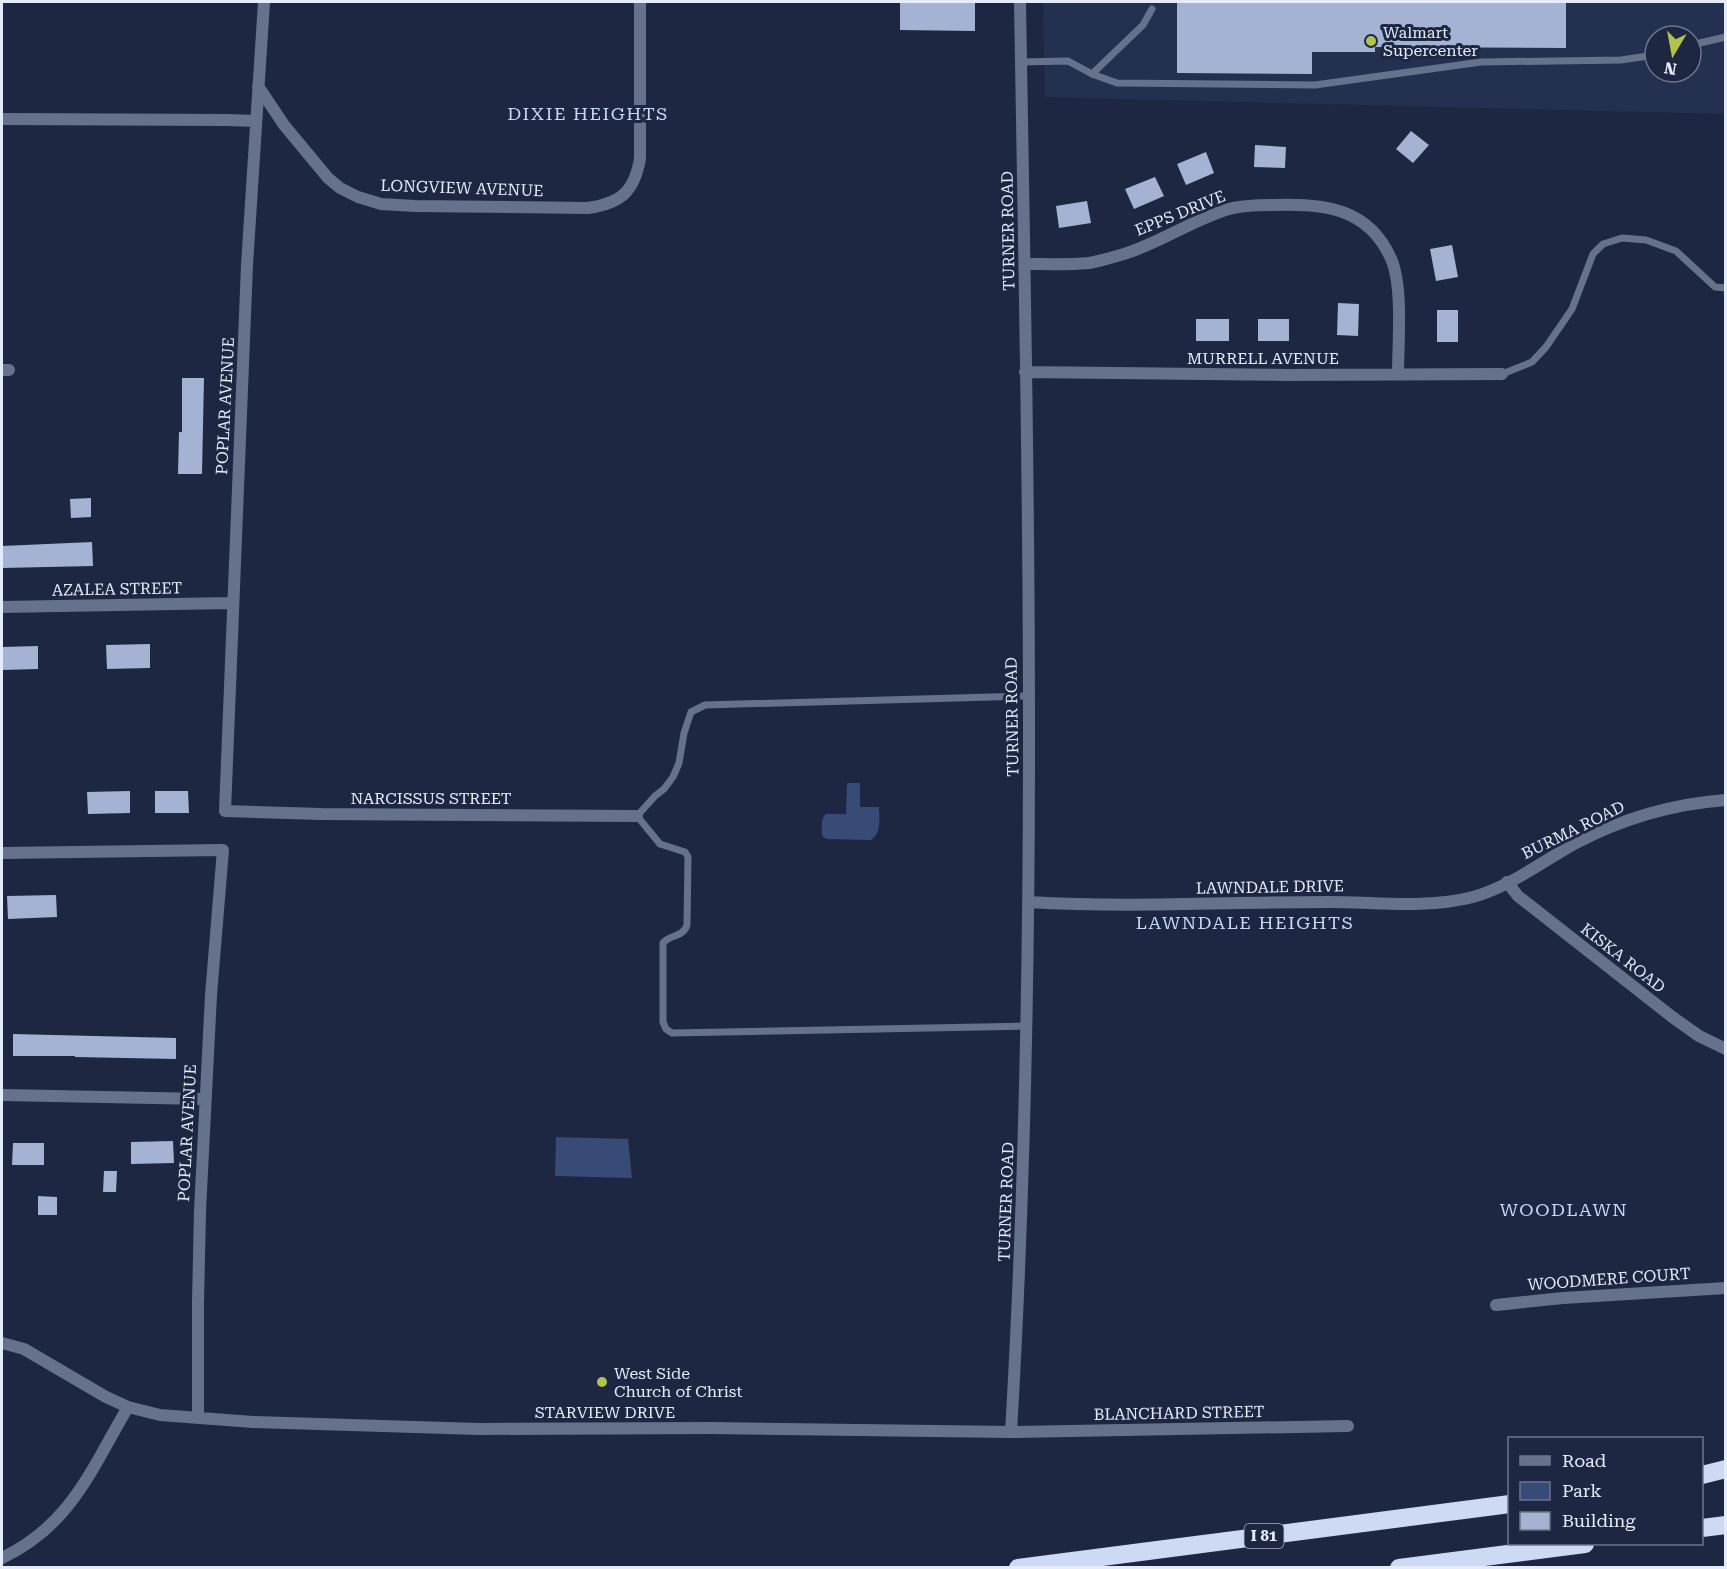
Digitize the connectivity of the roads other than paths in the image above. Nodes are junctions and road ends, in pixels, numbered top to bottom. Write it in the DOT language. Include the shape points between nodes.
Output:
graph roads {
  1 [pos="264,2"];
  2 [pos="640,2"];
  3 [pos="1020,2"];
  4 [pos="1152,9"];
  5 [pos="1725,37"];
  6 [pos="1703,42"];
  7 [pos="1643,57"];
  8 [pos="1021,62"];
  9 [pos="1092,74"];
  10 [pos="258,86"];
  11 [pos="2,119"];
  12 [pos="256,121"];
  13 [pos="1025,264"];
  14 [pos="1725,288"];
  15 [pos="1025,372"];
  16 [pos="1398,374"];
  17 [pos="1502,374"];
  18 [pos="232,603"];
  19 [pos="2,607"];
  20 [pos="1028,696"];
  21 [pos="1725,800"];
  22 [pos="225,812"];
  23 [pos="637,816"];
  24 [pos="2,854"];
  25 [pos="1508,882"];
  26 [pos="1029,902"];
  27 [pos="1027,1026"];
  28 [pos="1725,1049"];
  29 [pos="2,1095"];
  30 [pos="205,1099"];
  31 [pos="1725,1288"];
  32 [pos="1496,1305"];
  33 [pos="2,1343"];
  34 [pos="128,1407"];
  35 [pos="198,1418"];
  36 [pos="1348,1426"];
  37 [pos="1011,1432"];
  38 [pos="1725,1469"];
  39 [pos="1703,1476"];
  40 [pos="1725,1476"];
  41 [pos="1703,1477"];
  42 [pos="1508,1504"];
  43 [pos="1725,1525"];
  44 [pos="1703,1528"];
  45 [pos="1577,1545"];
  46 [pos="2,1558"];
  47 [pos="1027,1567"];
  48 [pos="1399,1568"];
  1 -- 10 [label="street, POPLAR AVENUE"];
  2 -- 10 [label="street, LONGVIEW AVENUE" via="640,159 625,195 602,206 415,207 358,197 328,178"];
  3 -- 8 [label="street, TURNER ROAD"];
  4 -- 9 [label="lane" via="1143,25"];
  5 -- 6 [label="lane"];
  7 -- 9 [label="lane" via="1481,62 1315,85 1117,83"];
  8 -- 9 [label="lane" via="1068,61"];
  8 -- 13 [label="street, TURNER ROAD"];
  10 -- 12 [label="street, POPLAR AVENUE"];
  11 -- 12 [label="street"];
  12 -- 18 [label="street, POPLAR AVENUE"];
  13 -- 15 [label="street, TURNER ROAD"];
  13 -- 16 [label="street, EPPS DRIVE" via="1099,261 1230,209 1284,204 1326,206 1362,222 1392,262 1397,284"];
  14 -- 17 [label="lane" via="1715,287 1676,251 1646,240 1622,238 1603,244 1593,254 1572,309 1546,347 1532,362"];
  15 -- 16 [label="street, MURRELL AVENUE"];
  15 -- 20 [label="street, TURNER ROAD"];
  16 -- 17 [label="street, MURRELL AVENUE"];
  18 -- 19 [label="street, AZALEA STREET"];
  18 -- 22 [label="street, POPLAR AVENUE"];
  20 -- 23 [label="lane" via="705,705 691,712 674,777"];
  20 -- 26 [label="street, TURNER ROAD"];
  21 -- 25 [label="street, BURMA ROAD" via="1661,809 1628,820 1576,843"];
  22 -- 23 [label="street, NARCISSUS STREET"];
  23 -- 27 [label="lane" via="660,844 685,852 688,857 686,930 663,943 663,1022 672,1033"];
  24 -- 30 [label="street, POPLAR AVENUE" via="223,850"];
  25 -- 26 [label="street, LAWNDALE DRIVE" via="1477,896 1426,904"];
  25 -- 28 [label="street, KISKA ROAD" via="1518,896 1671,1016"];
  26 -- 27 [label="street, TURNER ROAD"];
  27 -- 37 [label="street, TURNER ROAD"];
  29 -- 30 [label="street"];
  30 -- 35 [label="street, POPLAR AVENUE"];
  31 -- 32 [label="street, WOODMERE COURT"];
  33 -- 34 [label="street, STARVIEW DRIVE" via="24,1349"];
  34 -- 35 [label="street, STARVIEW DRIVE"];
  34 -- 46 [label="street" via="69,1506 37,1538"];
  35 -- 37 [label="street, STARVIEW DRIVE" via="479,1429"];
  36 -- 37 [label="street, BLANCHARD STREET"];
  38 -- 39 [label="highway"];
  40 -- 41 [label="highway"];
  42 -- 47 [label="highway, I 81"];
  43 -- 44 [label="highway"];
  45 -- 48 [label="highway"];
}
